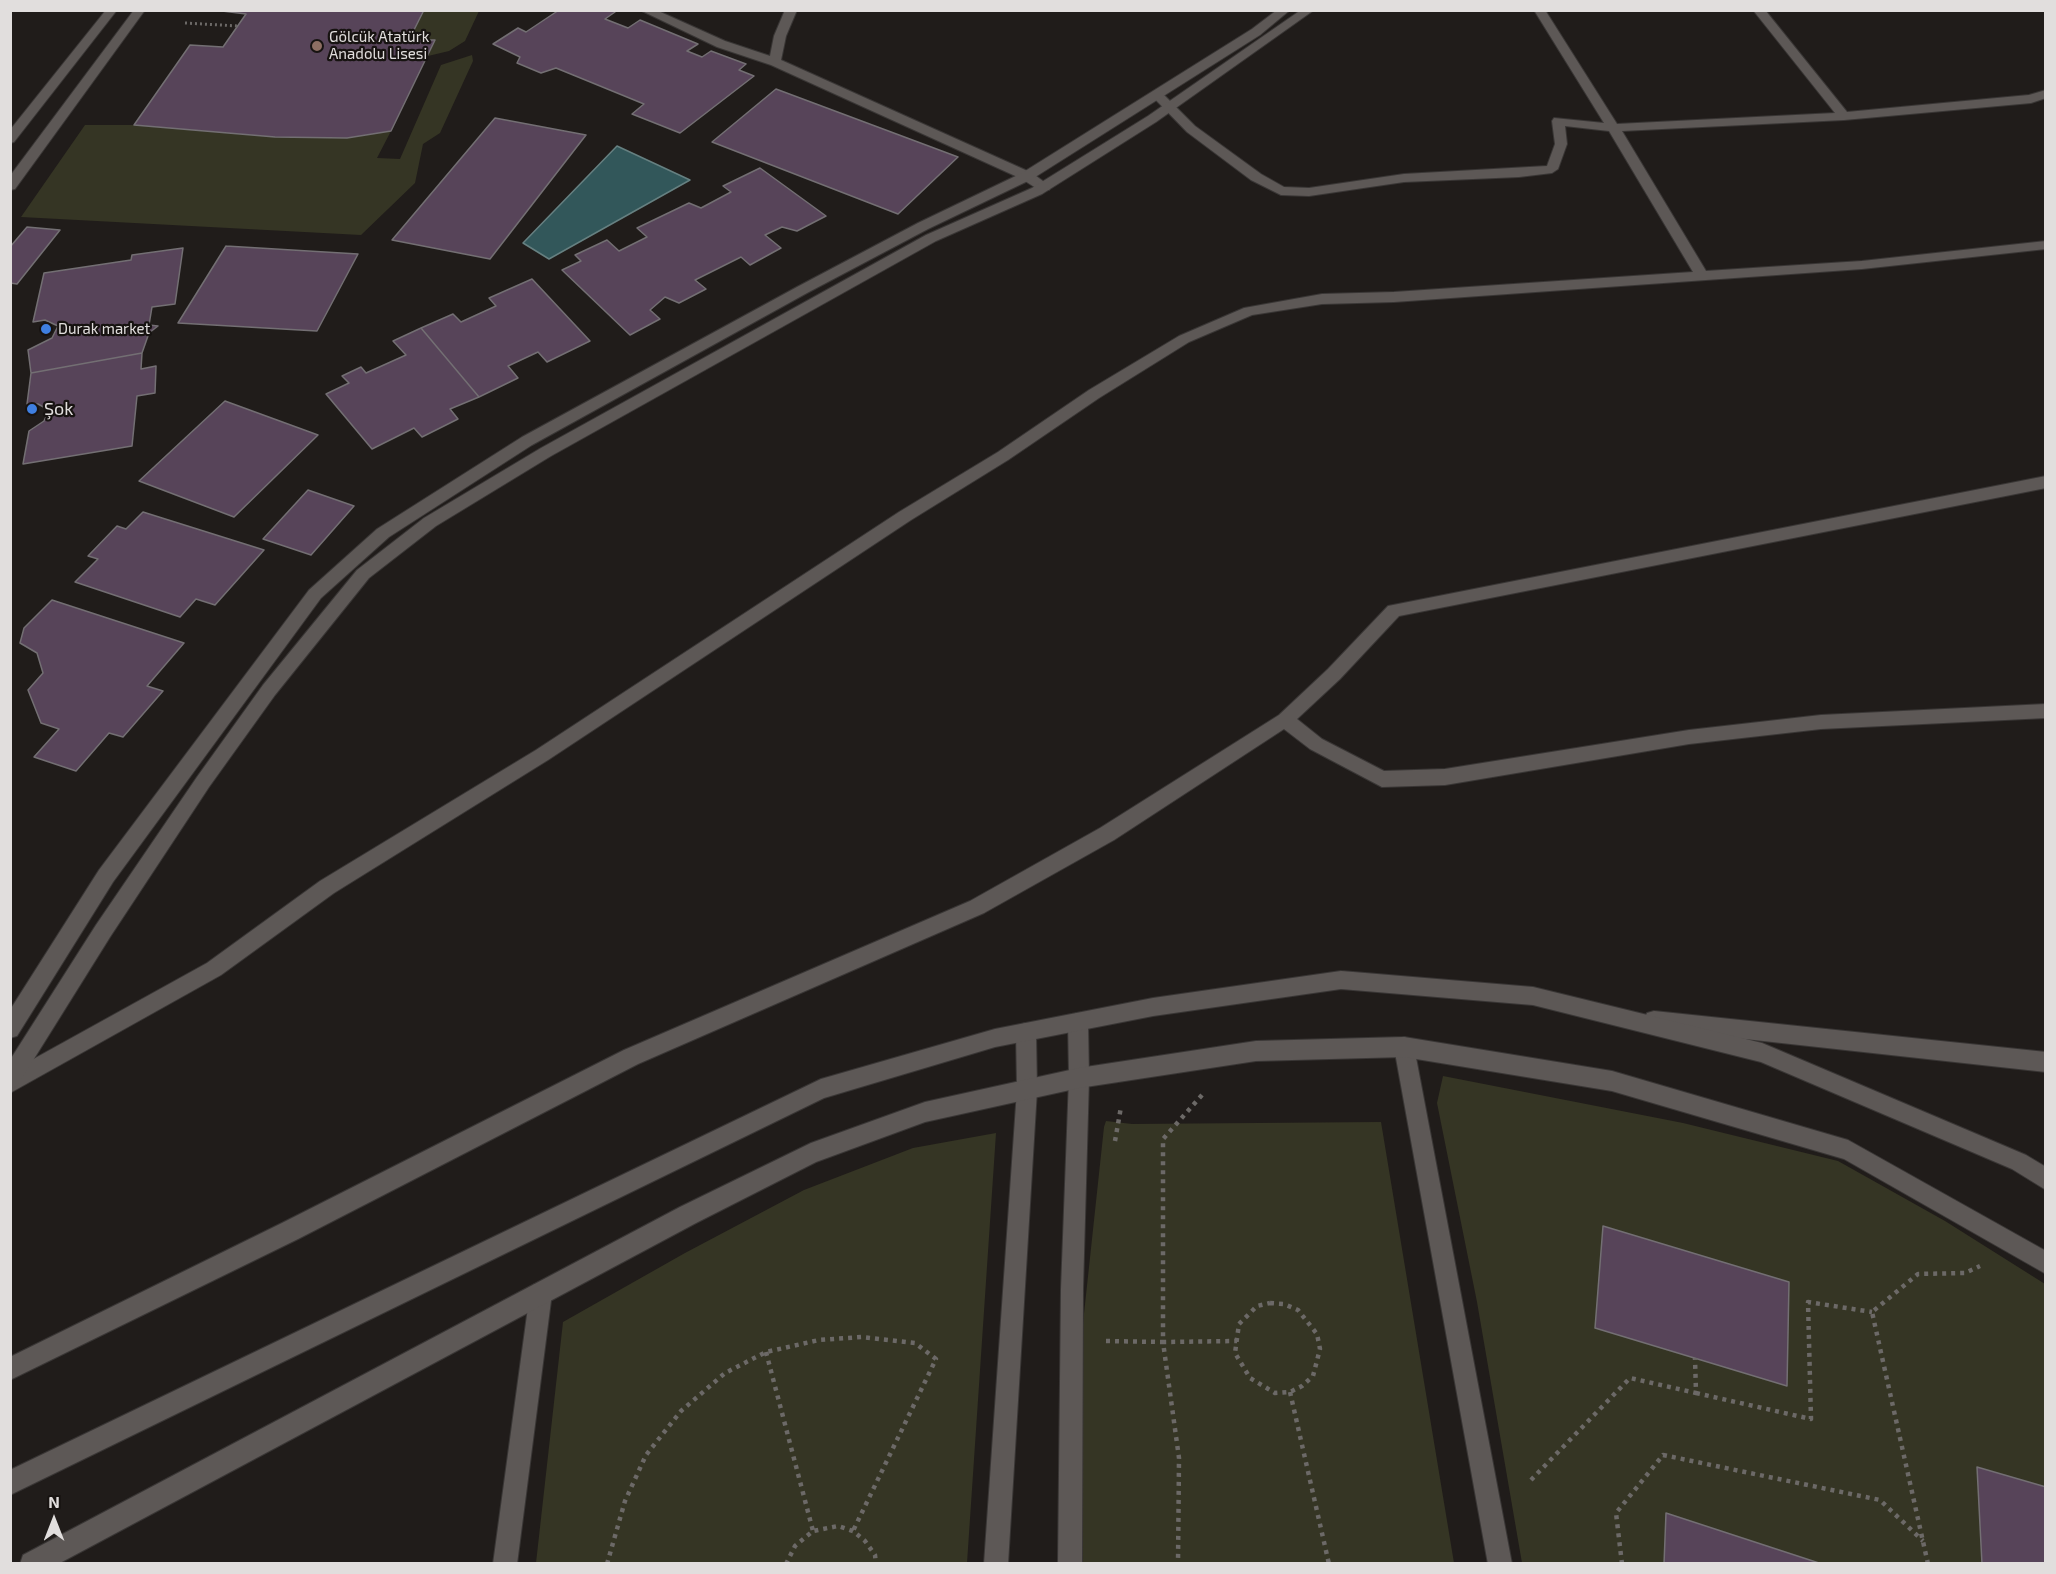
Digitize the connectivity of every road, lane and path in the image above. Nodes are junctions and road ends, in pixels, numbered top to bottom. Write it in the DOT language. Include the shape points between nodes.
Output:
graph roads {
  1 [pos="112,10"];
  2 [pos="140,10"];
  3 [pos="645,10"];
  4 [pos="791,10"];
  5 [pos="1285,10"];
  6 [pos="1309,10"];
  7 [pos="1539,10"];
  8 [pos="1758,10"];
  9 [pos="185,23"];
  10 [pos="238,26"];
  11 [pos="775,62"];
  12 [pos="2046,94"];
  13 [pos="1157,95"];
  14 [pos="1169,108"];
  15 [pos="1844,116"];
  16 [pos="1613,128"];
  17 [pos="10,139"];
  18 [pos="1027,176"];
  19 [pos="10,186"];
  20 [pos="1044,187"];
  21 [pos="2046,245"];
  22 [pos="1701,274"];
  23 [pos="2046,482"];
  24 [pos="2046,711"];
  25 [pos="1285,720"];
  26 [pos="1604,1014"];
  27 [pos="1078,1022"];
  28 [pos="10,1029"];
  29 [pos="1026,1032"];
  30 [pos="1404,1047"];
  31 [pos="2046,1062"];
  32 [pos="1079,1078"];
  33 [pos="10,1081"];
  34 [pos="1027,1090"];
  35 [pos="1204,1093"];
  36 [pos="2046,1180"];
  37 [pos="2046,1263"];
  38 [pos="1982,1265"];
  39 [pos="541,1293"];
  40 [pos="1872,1312"];
  41 [pos="1094,1340"];
  42 [pos="1237,1341"];
  43 [pos="1163,1342"];
  44 [pos="766,1352"];
  45 [pos="1695,1358"];
  46 [pos="10,1369"];
  47 [pos="1290,1392"];
  48 [pos="1696,1393"];
  49 [pos="1531,1480"];
  50 [pos="10,1483"];
  51 [pos="813,1531"];
  52 [pos="853,1531"];
  53 [pos="1923,1541"];
  54 [pos="32,1563"];
  55 [pos="506,1563"];
  56 [pos="606,1563"];
  57 [pos="786,1563"];
  58 [pos="876,1563"];
  59 [pos="996,1563"];
  60 [pos="1070,1563"];
  61 [pos="1178,1563"];
  62 [pos="1329,1563"];
  63 [pos="1500,1563"];
  64 [pos="1622,1563"];
  65 [pos="1928,1563"];
  1 -- 17 [label="street"];
  2 -- 19 [label="street"];
  3 -- 11 [label="street" via="721,45"];
  4 -- 11 [label="street"];
  5 -- 13 [label="street"];
  6 -- 14 [label="street"];
  7 -- 16 [label="street"];
  8 -- 15 [label="street"];
  9 -- 10 [label="path"];
  11 -- 18 [label="street"];
  12 -- 15 [label="street" via="2031,99"];
  13 -- 14 [label="street"];
  13 -- 18 [label="street"];
  14 -- 16 [label="street" via="1219,150 1281,191 1309,192 1404,178 1552,169 1561,144 1558,121"];
  14 -- 20 [label="street"];
  15 -- 16 [label="street"];
  16 -- 22 [label="street"];
  18 -- 20 [label="street"];
  18 -- 28 [label="street" via="832,274 527,441 383,533 315,594 274,647 106,876"];
  20 -- 33 [label="street" via="931,238 567,441 430,522 363,574 269,690 203,783 103,931"];
  21 -- 22 [label="street" via="1862,265"];
  22 -- 33 [label="street" via="1322,299 1249,311 1184,339 905,516 542,755 327,887 214,969"];
  23 -- 25 [label="street" via="1394,612"];
  24 -- 25 [label="street" via="1821,722 1689,737 1445,777 1382,779 1316,744"];
  25 -- 46 [label="street" via="1107,834 977,907 631,1057"];
  26 -- 27 [label="street" via="1533,996 1341,980"];
  26 -- 31 [label="street"];
  26 -- 36 [label="street" via="1762,1053 2019,1162"];
  27 -- 29 [label="street"];
  27 -- 32 [label="street"];
  29 -- 34 [label="street"];
  29 -- 50 [label="street" via="821,1089"];
  30 -- 32 [label="street" via="1256,1051"];
  30 -- 37 [label="street" via="1612,1081 1848,1150"];
  30 -- 63 [label="street"];
  32 -- 34 [label="street"];
  32 -- 60 [label="street" via="1072,1289"];
  34 -- 39 [label="street" via="925,1112 811,1153"];
  34 -- 59 [label="street"];
  35 -- 43 [label="path" via="1164,1139"];
  38 -- 40 [label="path" via="1965,1274 1918,1275"];
  39 -- 54 [label="street"];
  39 -- 55 [label="street"];
  40 -- 48 [label="path" via="1808,1302 1811,1419"];
  40 -- 53 [label="path"];
  41 -- 43 [label="path"];
  42 -- 43 [label="path"];
  42 -- 47 [label="path" via="1235,1353 1250,1378 1275,1393"];
  42 -- 47 [label="path" via="1239,1324 1257,1306 1284,1304 1298,1310 1317,1334 1320,1348 1313,1376"];
  43 -- 61 [label="path" via="1179,1458"];
  44 -- 51 [label="path"];
  44 -- 52 [label="path" via="819,1340 862,1337 915,1343 936,1359"];
  44 -- 56 [label="path" via="725,1373 681,1411 646,1455 625,1502"];
  45 -- 48 [label="path"];
  47 -- 62 [label="path"];
  48 -- 49 [label="path" via="1630,1378"];
  51 -- 52 [label="path" via="838,1526"];
  51 -- 57 [label="path" via="795,1546"];
  52 -- 58 [label="path" via="865,1541"];
  53 -- 64 [label="path" via="1880,1500 1664,1455 1616,1513"];
  53 -- 65 [label="path"];
}
